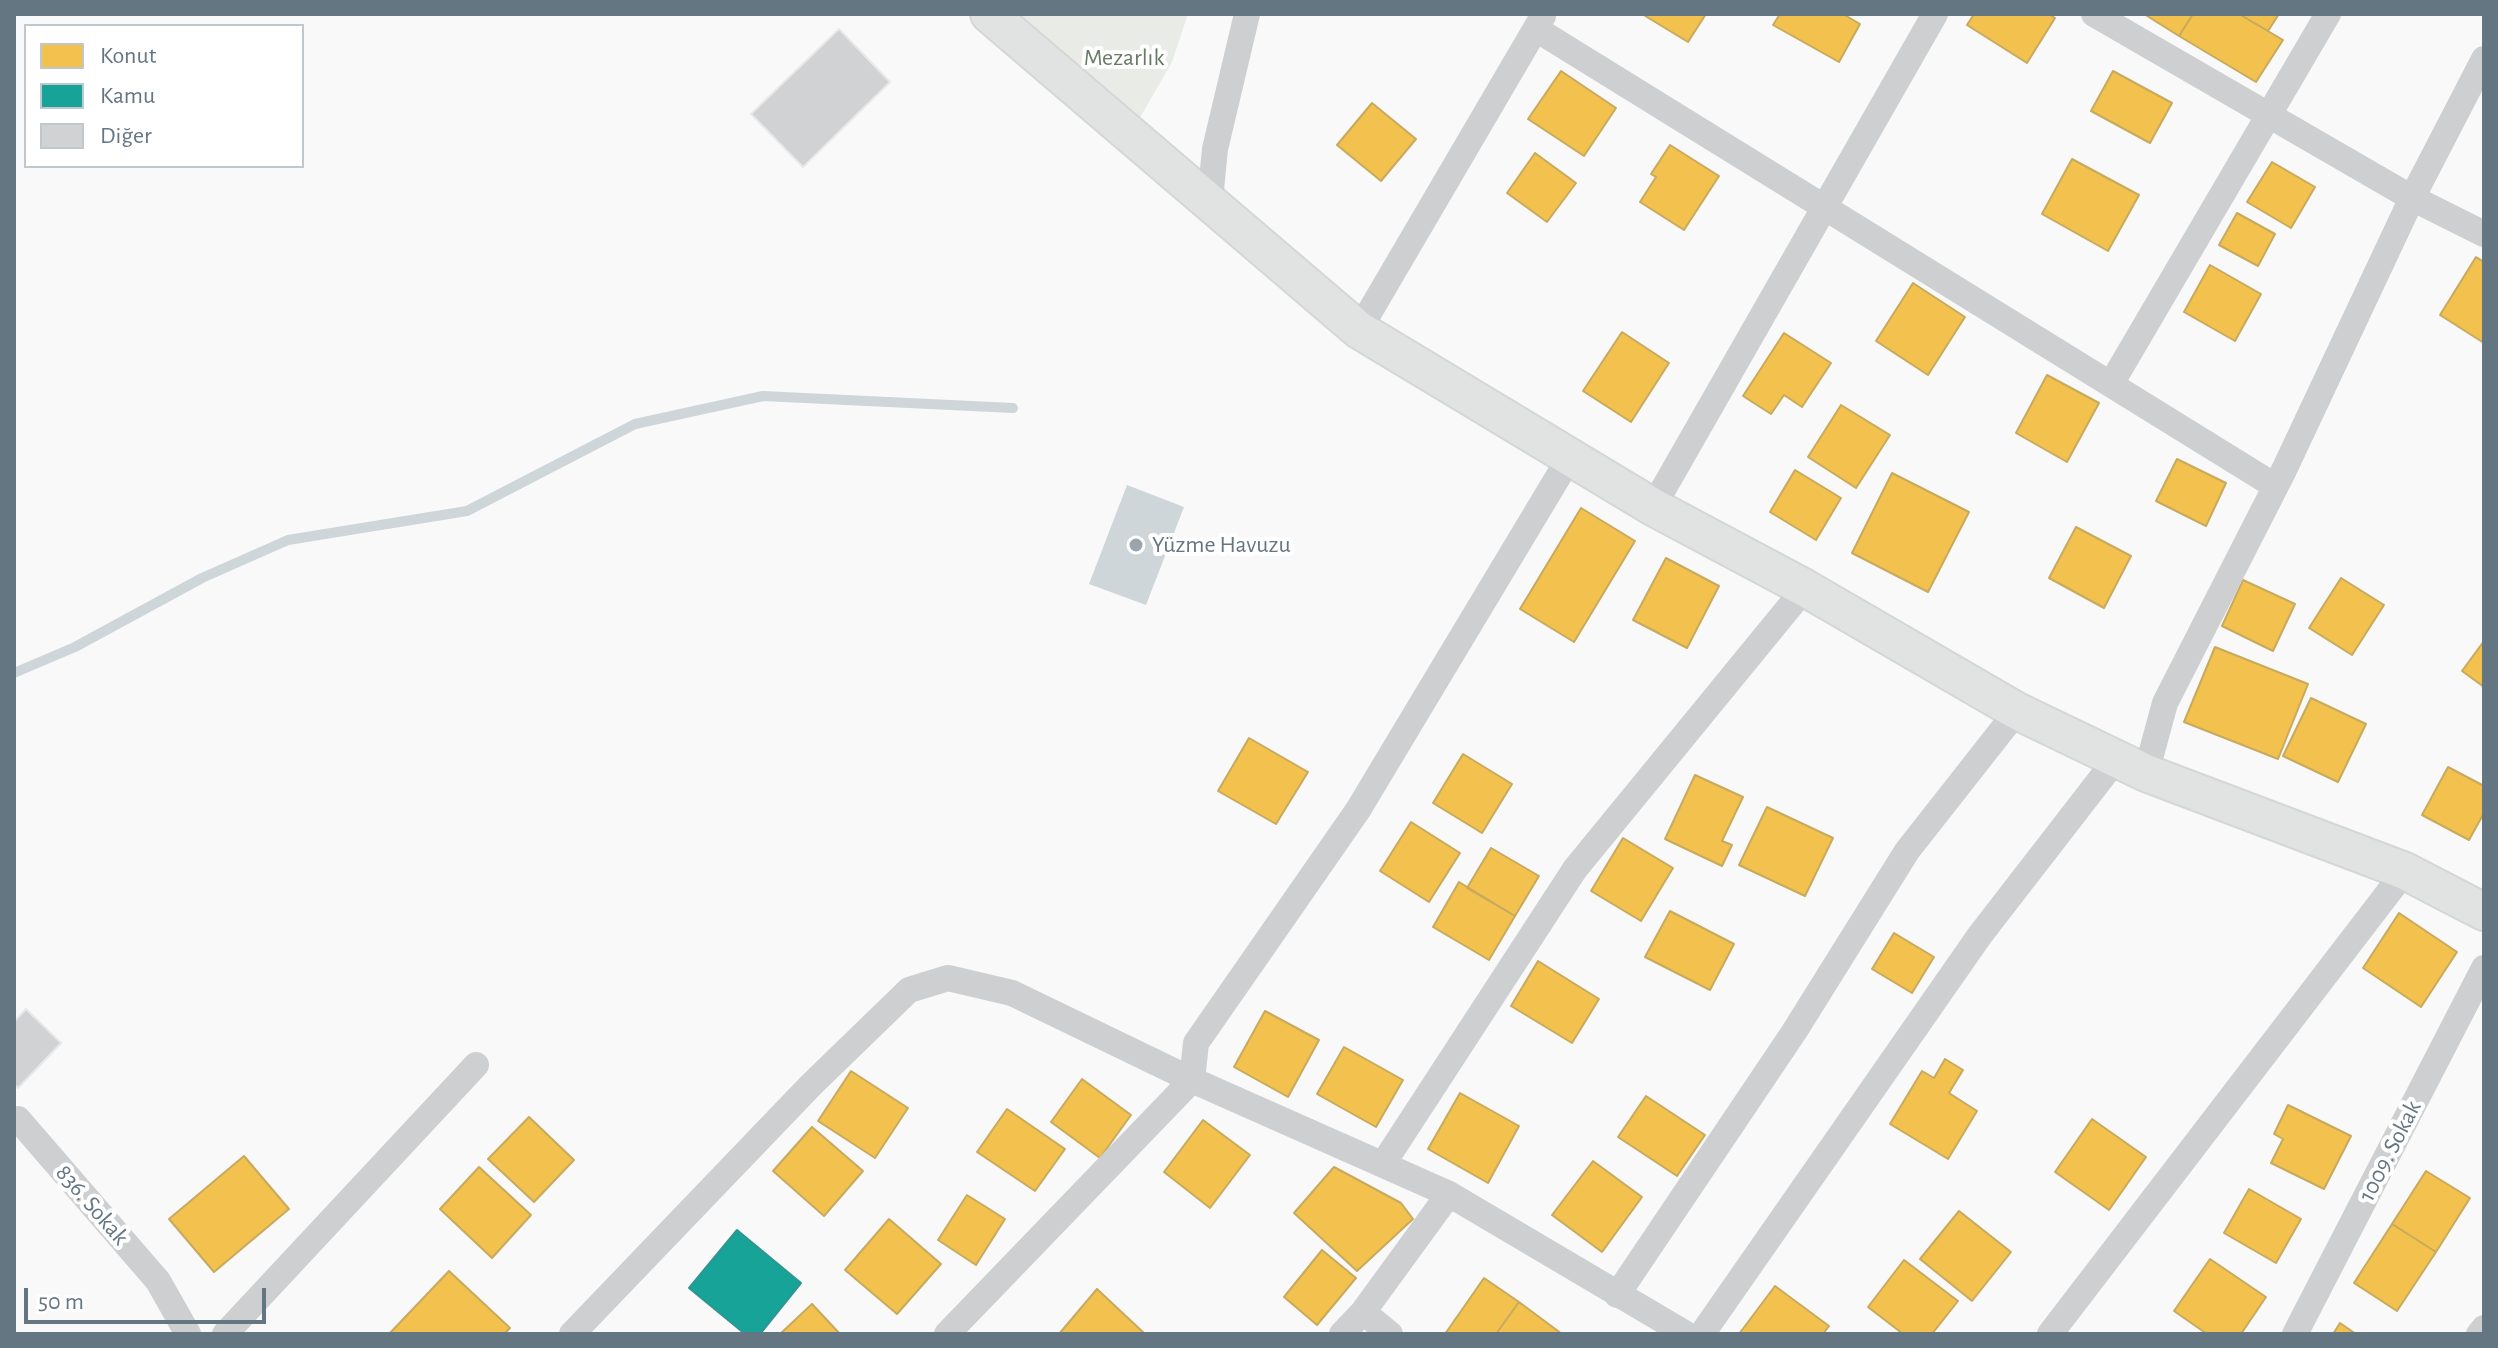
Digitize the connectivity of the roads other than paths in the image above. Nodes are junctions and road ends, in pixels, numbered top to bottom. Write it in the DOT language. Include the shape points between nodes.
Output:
graph roads {
  1 [pos="989,14"];
  2 [pos="1247,14"];
  3 [pos="1935,14"];
  4 [pos="2094,14"];
  5 [pos="2328,14"];
  6 [pos="1540,21"];
  7 [pos="2484,59"];
  8 [pos="2270,115"];
  9 [pos="2412,198"];
  10 [pos="1210,200"];
  11 [pos="1824,206"];
  12 [pos="2484,234"];
  13 [pos="1359,330"];
  14 [pos="2111,384"];
  15 [pos="1570,457"];
  16 [pos="2275,486"];
  17 [pos="1653,507"];
  18 [pos="1805,588"];
  19 [pos="2017,711"];
  20 [pos="2131,765"];
  21 [pos="2405,871"];
  22 [pos="2484,912"];
  23 [pos="2484,968"];
  24 [pos="476,1065"];
  25 [pos="1192,1080"];
  26 [pos="18,1119"];
  27 [pos="1383,1164"];
  28 [pos="1449,1194"];
  29 [pos="1617,1295"];
  30 [pos="1363,1312"];
  31 [pos="2484,1328"];
  32 [pos="188,1334"];
  33 [pos="225,1334"];
  34 [pos="572,1334"];
  35 [pos="947,1334"];
  36 [pos="1342,1334"];
  37 [pos="1390,1334"];
  38 [pos="1686,1334"];
  39 [pos="1702,1334"];
  40 [pos="2050,1334"];
  41 [pos="2295,1334"];
  42 [pos="2479,1334"];
  1 -- 10 [label="street"];
  2 -- 10 [label="street" via="1215,149"];
  3 -- 11 [label="street"];
  4 -- 8 [label="street"];
  5 -- 8 [label="street"];
  6 -- 11 [label="street"];
  6 -- 13 [label="street"];
  7 -- 9 [label="street"];
  8 -- 9 [label="street"];
  8 -- 14 [label="street"];
  9 -- 12 [label="street"];
  9 -- 16 [label="street"];
  10 -- 13 [label="street"];
  11 -- 14 [label="street"];
  11 -- 17 [label="street"];
  13 -- 15 [label="street"];
  14 -- 16 [label="street"];
  15 -- 17 [label="street"];
  15 -- 25 [label="street" via="1358,810 1196,1043"];
  16 -- 20 [label="street"];
  17 -- 18 [label="street"];
  18 -- 19 [label="street"];
  18 -- 27 [label="street" via="1575,869"];
  19 -- 20 [label="street"];
  19 -- 29 [label="street" via="1907,851 1794,1032"];
  20 -- 21 [label="street"];
  20 -- 39 [label="street" via="1980,935"];
  21 -- 22 [label="street"];
  21 -- 40 [label="street"];
  23 -- 41 [label="street, 1009. Sokak"];
  24 -- 33 [label="street"];
  25 -- 27 [label="street"];
  25 -- 34 [label="street" via="1012,993 948,978 909,990"];
  25 -- 35 [label="street"];
  26 -- 32 [label="street, 836. Sokak" via="158,1281"];
  27 -- 28 [label="street"];
  28 -- 29 [label="street"];
  28 -- 30 [label="street"];
  29 -- 38 [label="street"];
  30 -- 36 [label="street"];
  30 -- 37 [label="street"];
  31 -- 42 [label="street"];
}
